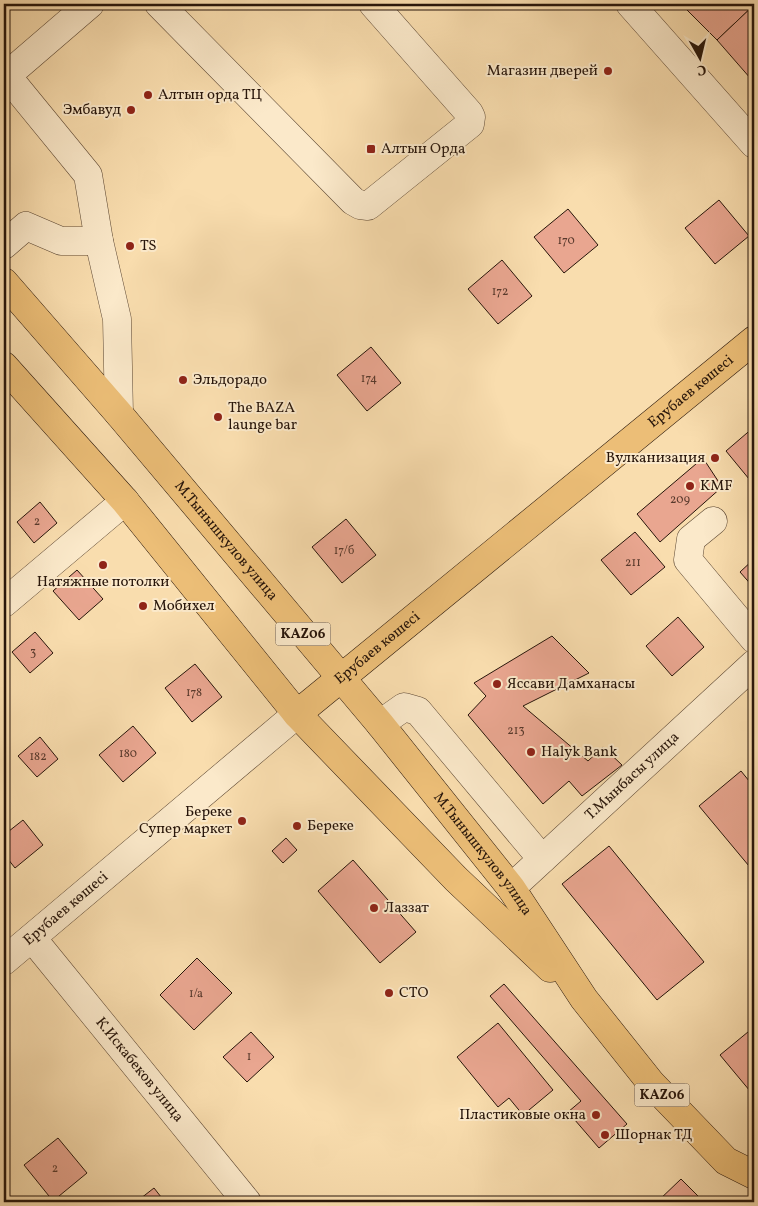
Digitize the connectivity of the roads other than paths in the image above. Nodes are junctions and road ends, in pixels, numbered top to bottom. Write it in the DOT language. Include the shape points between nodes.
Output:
graph roads {
  1 [pos="90,4"];
  2 [pos="160,4"];
  3 [pos="372,4"];
  4 [pos="630,4"];
  5 [pos="5,77"];
  6 [pos="754,144"];
  7 [pos="99,242"];
  8 [pos="4,245"];
  9 [pos="4,282"];
  10 [pos="754,340"];
  11 [pos="4,366"];
  12 [pos="119,414"];
  13 [pos="125,501"];
  14 [pos="713,520"];
  15 [pos="4,603"];
  16 [pos="754,639"];
  17 [pos="754,664"];
  18 [pos="341,678"];
  19 [pos="297,714"];
  20 [pos="380,724"];
  21 [pos="542,859"];
  22 [pos="511,888"];
  23 [pos="32,938"];
  24 [pos="4,961"];
  25 [pos="584,1000"];
  26 [pos="754,1175"];
  27 [pos="247,1202"];
  1 -- 5 [label="street"];
  2 -- 3 [label="street" via="352,201 368,206 470,124 471,117"];
  4 -- 6 [label="street"];
  5 -- 7 [label="street" via="88,176"];
  7 -- 8 [label="street" via="61,241 26,226"];
  7 -- 12 [label="street" via="117,319"];
  9 -- 12 [label="main road, М.Тынышкулов улица / KАZ06"];
  10 -- 18 [label="main road, Ерубаев көшесі"];
  11 -- 13 [label="main road, М.Тынышкулов улица / KАZ06"];
  12 -- 18 [label="main road, М.Тынышкулов улица / KАZ06"];
  13 -- 15 [label="street"];
  13 -- 19 [label="main road, М.Тынышкулов улица / KАZ06"];
  14 -- 16 [label="street" via="691,539 688,560"];
  17 -- 21 [label="street, Т.Мынбасы улица"];
  18 -- 19 [label="main road, Ерубаев көшесі"];
  18 -- 20 [label="main road, М.Тынышкулов улица / KАZ06"];
  19 -- 23 [label="street, Ерубаев көшесі"];
  19 -- 25 [label="main road, М.Тынышкулов улица / KАZ06" via="456,879"];
  20 -- 21 [label="street" via="404,708 418,711"];
  20 -- 22 [label="main road, М.Тынышкулов улица / KАZ06"];
  21 -- 22 [label="street, Т.Мынбасы улица"];
  22 -- 25 [label="main road, М.Тынышкулов улица / KАZ06"];
  23 -- 24 [label="street, Ерубаев көшесі"];
  23 -- 27 [label="street, К.Искабеков улица"];
  25 -- 26 [label="main road, М.Тынышкулов улица / KАZ06" via="651,1083 726,1161"];
}
